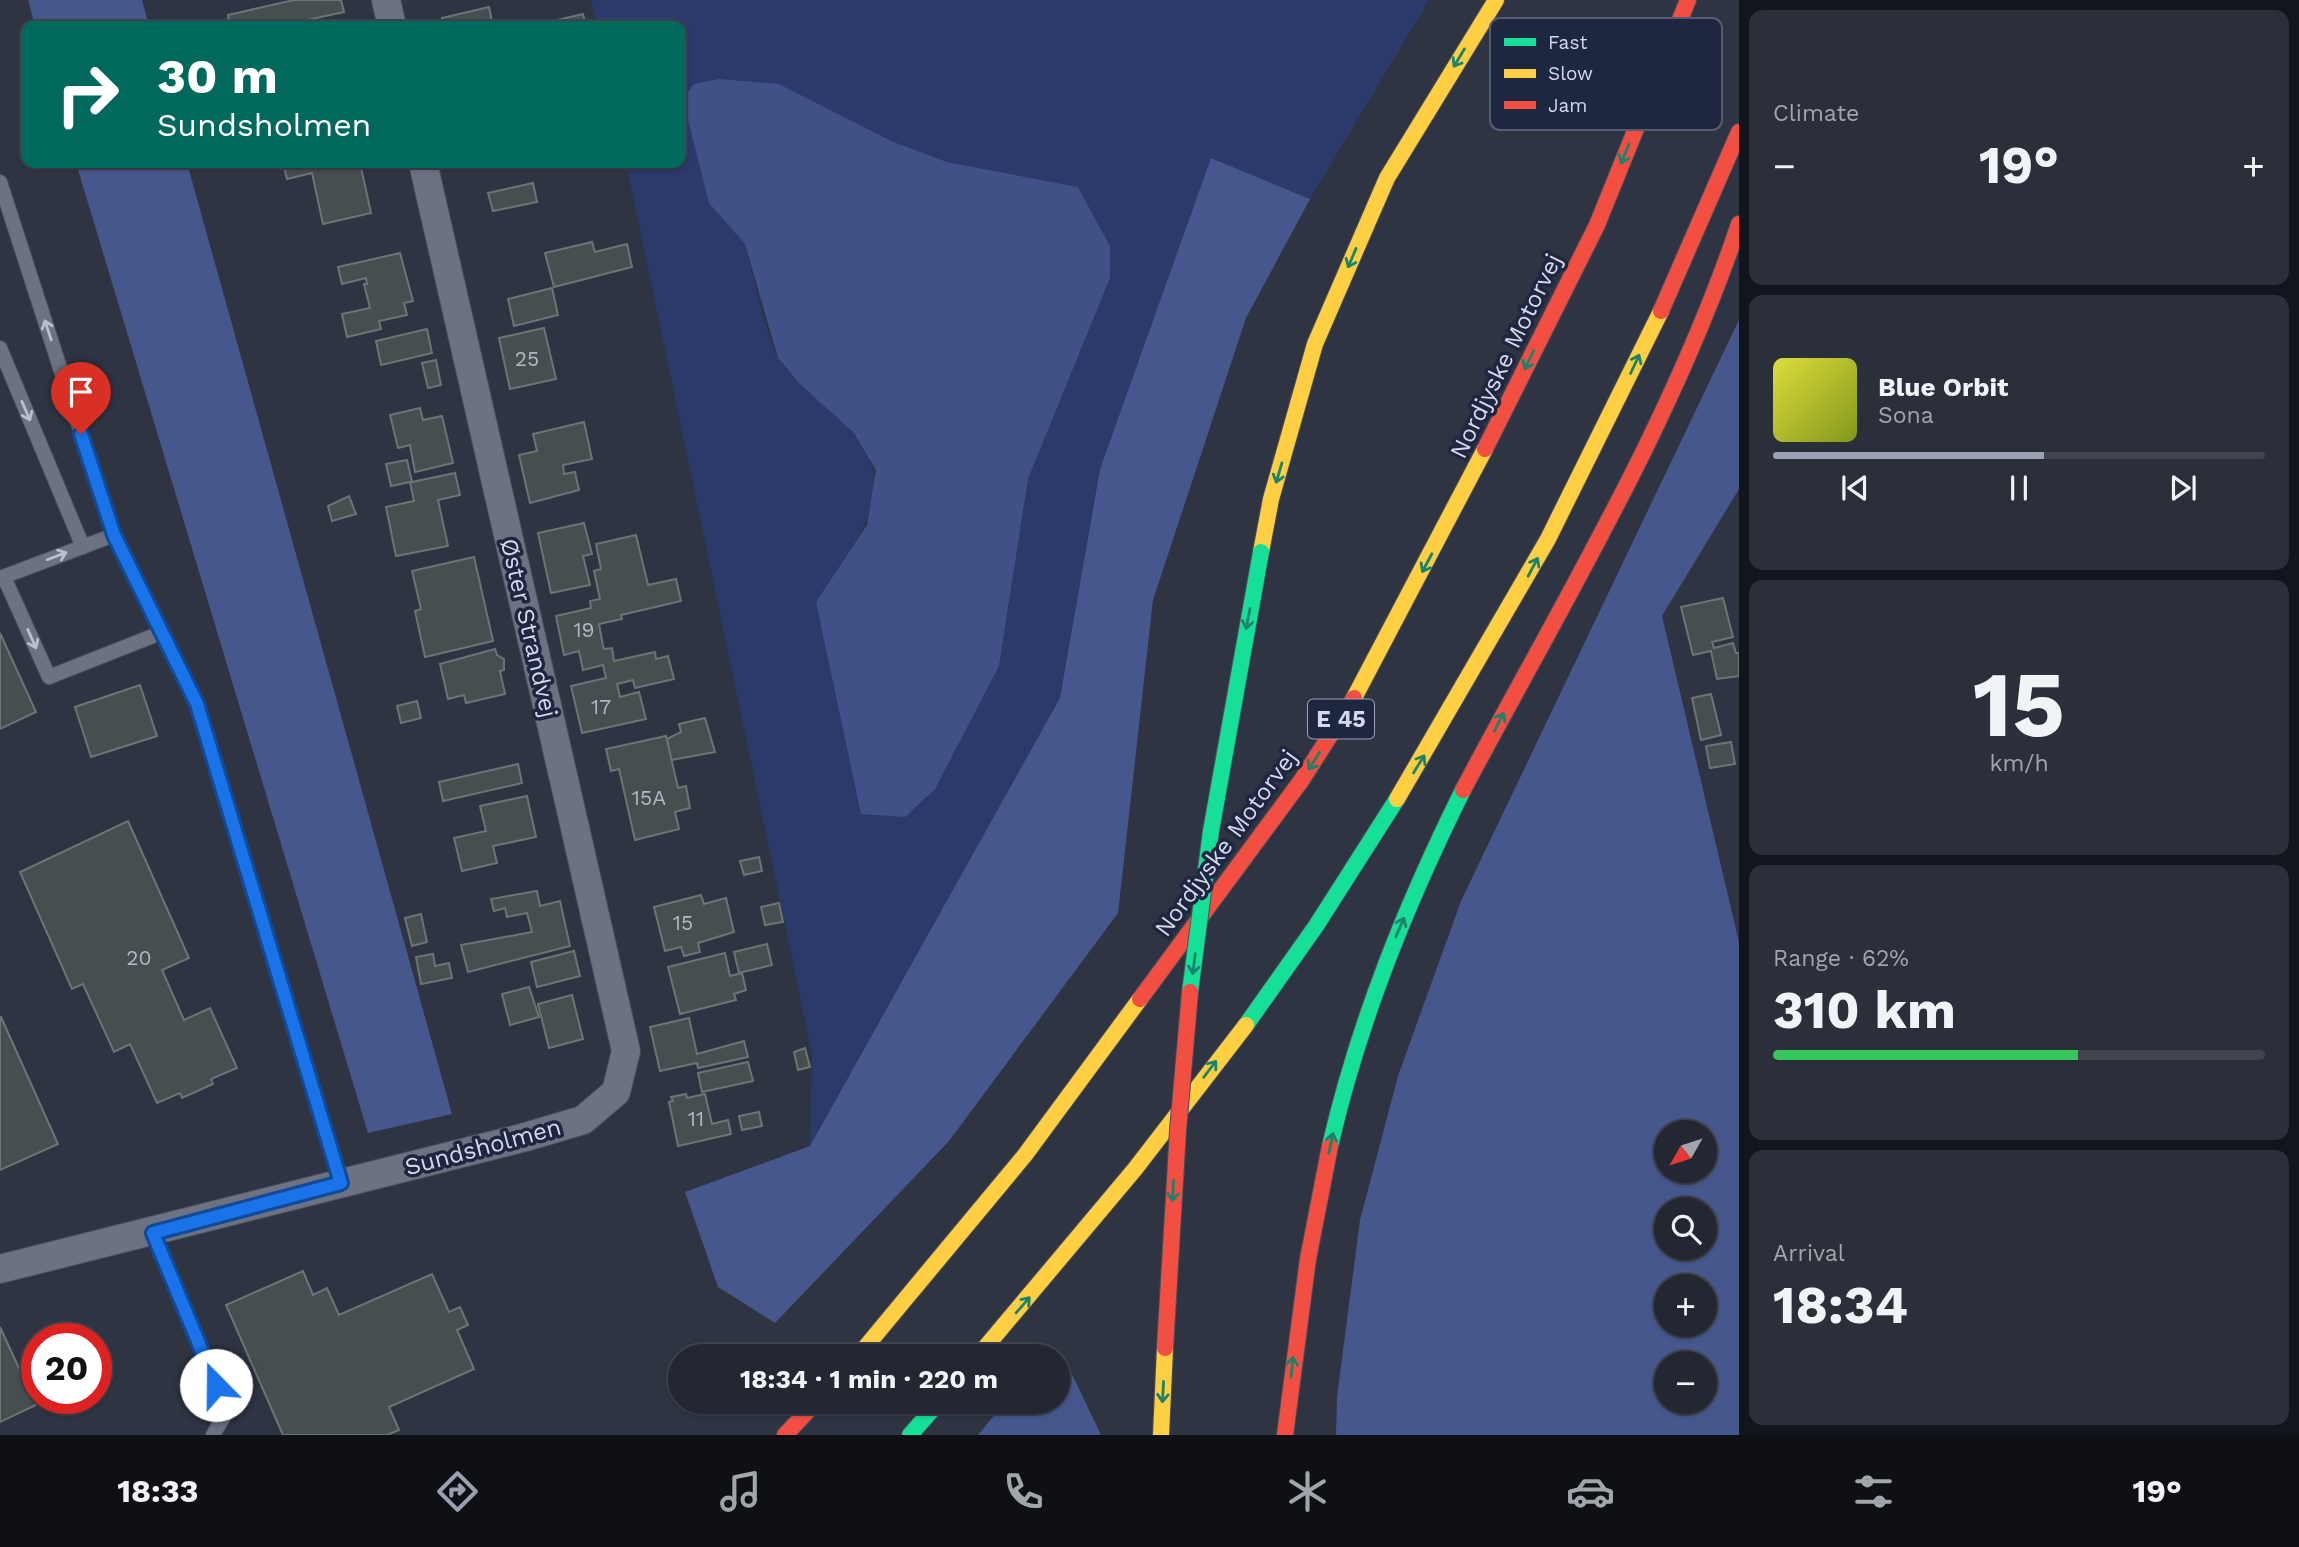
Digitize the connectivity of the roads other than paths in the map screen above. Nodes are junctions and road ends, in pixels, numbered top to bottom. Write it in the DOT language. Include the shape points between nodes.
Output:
graph roads {
  1 [pos="386,0"];
  2 [pos="1496,0"];
  3 [pos="1688,0"];
  4 [pos="1681,18"];
  5 [pos="391,21"];
  6 [pos="1635,130"];
  7 [pos="1739,132"];
  8 [pos="424,168"];
  9 [pos="0,181"];
  10 [pos="1739,224"];
  11 [pos="0,348"];
  12 [pos="114,535"];
  13 [pos="83,547"];
  14 [pos="2,578"];
  15 [pos="163,632"];
  16 [pos="616,1092"];
  17 [pos="341,1183"];
  18 [pos="153,1233"];
  19 [pos="0,1269"];
  20 [pos="868,1344"];
  21 [pos="989,1344"];
  22 [pos="805,1414"];
  23 [pos="928,1414"];
  24 [pos="213,1435"];
  25 [pos="785,1435"];
  26 [pos="910,1435"];
  27 [pos="1161,1435"];
  28 [pos="1284,1435"];
  1 -- 5 [label="street"];
  2 -- 27 [label="highway, one-way, bridge" via="1387,178 1320,332 1271,499 1212,822 1189,999 1173,1175"];
  3 -- 4 [label="highway, Nordjyske Motorvej / E 45, one-way"];
  6 -- 20 [label="highway, Nordjyske Motorvej / E 45, one-way" via="1597,225 1446,528 1350,705 1301,781 1025,1155"];
  21 -- 7 [label="highway, one-way" via="1081,1239 1283,974 1383,822 1489,650 1583,474 1699,230"];
  8 -- 16 [label="street, Øster Strandvej" via="626,1051"];
  12 -- 9 [label="lane, one-way"];
  28 -- 10 [label="highway, one-way" via="1298,1310 1319,1196 1343,1086 1381,971 1432,851 1623,493"];
  11 -- 13 [label="lane, one-way"];
  12 -- 13 [label="lane"];
  12 -- 15 [label="lane"];
  14 -- 13 [label="lane, one-way"];
  14 -- 15 [label="lane, one-way" via="50,677"];
  15 -- 17 [label="lane" via="197,704"];
  16 -- 17 [label="street, Sundsholmen" via="583,1120"];
  17 -- 18 [label="street, Sundsholmen"];
  18 -- 19 [label="street, Sundsholmen"];
  18 -- 24 [label="lane" via="227,1411"];
  22 -- 25 [label="highway"];
  23 -- 26 [label="highway"];
}
